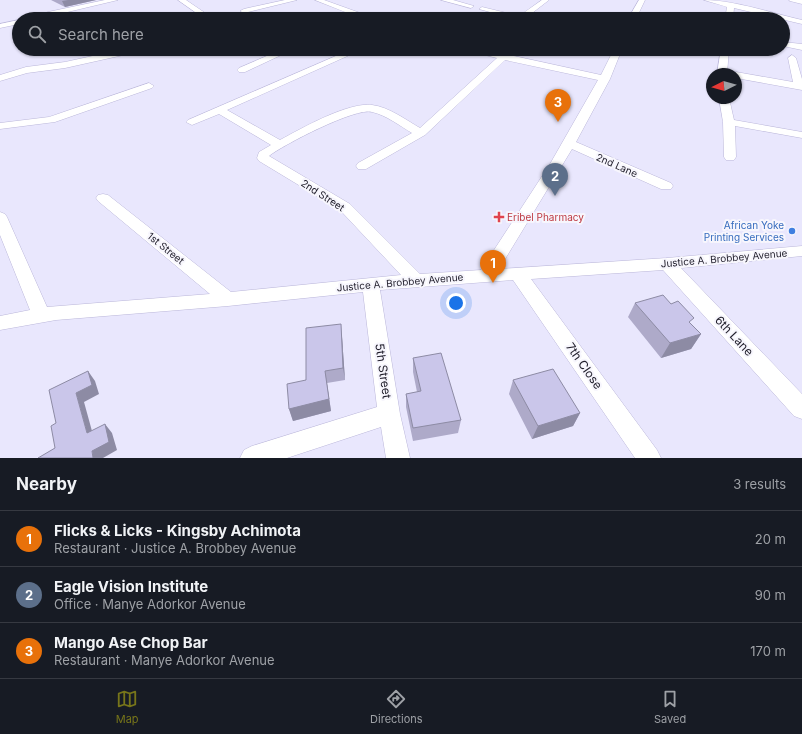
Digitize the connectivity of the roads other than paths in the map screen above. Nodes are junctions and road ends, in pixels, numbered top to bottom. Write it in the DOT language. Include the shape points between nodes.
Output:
graph roads {
  1 [pos="115,0"];
  2 [pos="181,0"];
  3 [pos="294,0"];
  4 [pos="318,0"];
  5 [pos="449,0"];
  6 [pos="546,0"];
  7 [pos="642,0"];
  8 [pos="707,0"];
  9 [pos="792,0"];
  10 [pos="802,2"];
  11 [pos="731,5"];
  12 [pos="471,6"];
  13 [pos="482,9"];
  14 [pos="244,11"];
  15 [pos="58,12"];
  16 [pos="199,12"];
  17 [pos="352,12"];
  18 [pos="494,12"];
  19 [pos="531,12"];
  20 [pos="636,12"];
  21 [pos="730,12"];
  22 [pos="760,12"];
  23 [pos="790,19"];
  24 [pos="802,22"];
  25 [pos="12,23"];
  26 [pos="0,26"];
  27 [pos="790,45"];
  28 [pos="802,47"];
  29 [pos="106,56"];
  30 [pos="274,56"];
  31 [pos="343,56"];
  32 [pos="499,56"];
  33 [pos="615,56"];
  34 [pos="725,56"];
  35 [pos="503,57"];
  36 [pos="792,58"];
  37 [pos="724,68"];
  38 [pos="242,70"];
  39 [pos="742,76"];
  40 [pos="0,78"];
  41 [pos="605,79"];
  42 [pos="149,86"];
  43 [pos="801,87"];
  44 [pos="725,104"];
  45 [pos="219,110"];
  46 [pos="192,122"];
  47 [pos="729,122"];
  48 [pos="0,126"];
  49 [pos="421,133"];
  50 [pos="802,135"];
  51 [pos="569,143"];
  52 [pos="280,145"];
  53 [pos="730,157"];
  54 [pos="362,166"];
  55 [pos="666,186"];
  56 [pos="103,198"];
  57 [pos="0,217"];
  58 [pos="802,251"];
  59 [pos="666,264"];
  60 [pos="487,274"];
  61 [pos="518,274"];
  62 [pos="416,280"];
  63 [pos="371,284"];
  64 [pos="228,299"];
  65 [pos="41,316"];
  66 [pos="0,323"];
  67 [pos="802,409"];
  68 [pos="389,414"];
  69 [pos="252,458"];
  70 [pos="398,458"];
  71 [pos="649,458"];
  1 -- 15 [label="street"];
  2 -- 16 [label="street"];
  3 -- 14 [label="street"];
  4 -- 17 [label="street"];
  5 -- 12 [label="street"];
  6 -- 19 [label="street"];
  7 -- 20 [label="street"];
  8 -- 11 [label="street"];
  9 -- 10 [label="street"];
  11 -- 21 [label="street"];
  11 -- 22 [label="street"];
  13 -- 18 [label="street"];
  23 -- 24 [label="street"];
  25 -- 26 [label="street"];
  27 -- 28 [label="street"];
  29 -- 40 [label="street" via="26,70"];
  30 -- 38 [label="street"];
  31 -- 45 [label="street"];
  32 -- 35 [label="street"];
  33 -- 41 [label="street"];
  34 -- 37 [label="street"];
  35 -- 41 [label="street"];
  35 -- 49 [label="street"];
  36 -- 43 [label="street"];
  39 -- 43 [label="street"];
  41 -- 51 [label="street"];
  42 -- 48 [label="street" via="51,120"];
  44 -- 47 [label="street"];
  45 -- 46 [label="street"];
  45 -- 52 [label="street"];
  47 -- 50 [label="street"];
  47 -- 53 [label="street"];
  49 -- 52 [label="street" via="371,108 357,108"];
  49 -- 54 [label="street"];
  51 -- 55 [label="street, 2nd Lane"];
  51 -- 60 [label="street"];
  52 -- 62 [label="street, 2nd Street" via="263,155 263,158 345,207"];
  56 -- 64 [label="street, 1st Street"];
  57 -- 65 [label="street"];
  58 -- 59 [label="street, Justice A. Brobbey Avenue"];
  59 -- 61 [label="street, Justice A. Brobbey Avenue"];
  59 -- 67 [label="street, 6th Lane"];
  60 -- 61 [label="street, Justice A. Brobbey Avenue"];
  60 -- 62 [label="street, Justice A. Brobbey Avenue"];
  61 -- 71 [label="street, 7th Close"];
  62 -- 63 [label="street, Justice A. Brobbey Avenue"];
  63 -- 64 [label="street, Justice A. Brobbey Avenue"];
  63 -- 68 [label="street, 5th Street"];
  64 -- 65 [label="street, Justice A. Brobbey Avenue"];
  65 -- 66 [label="street, Justice A. Brobbey Avenue"];
  68 -- 69 [label="street"];
  68 -- 70 [label="street, 5th Street"];
}
